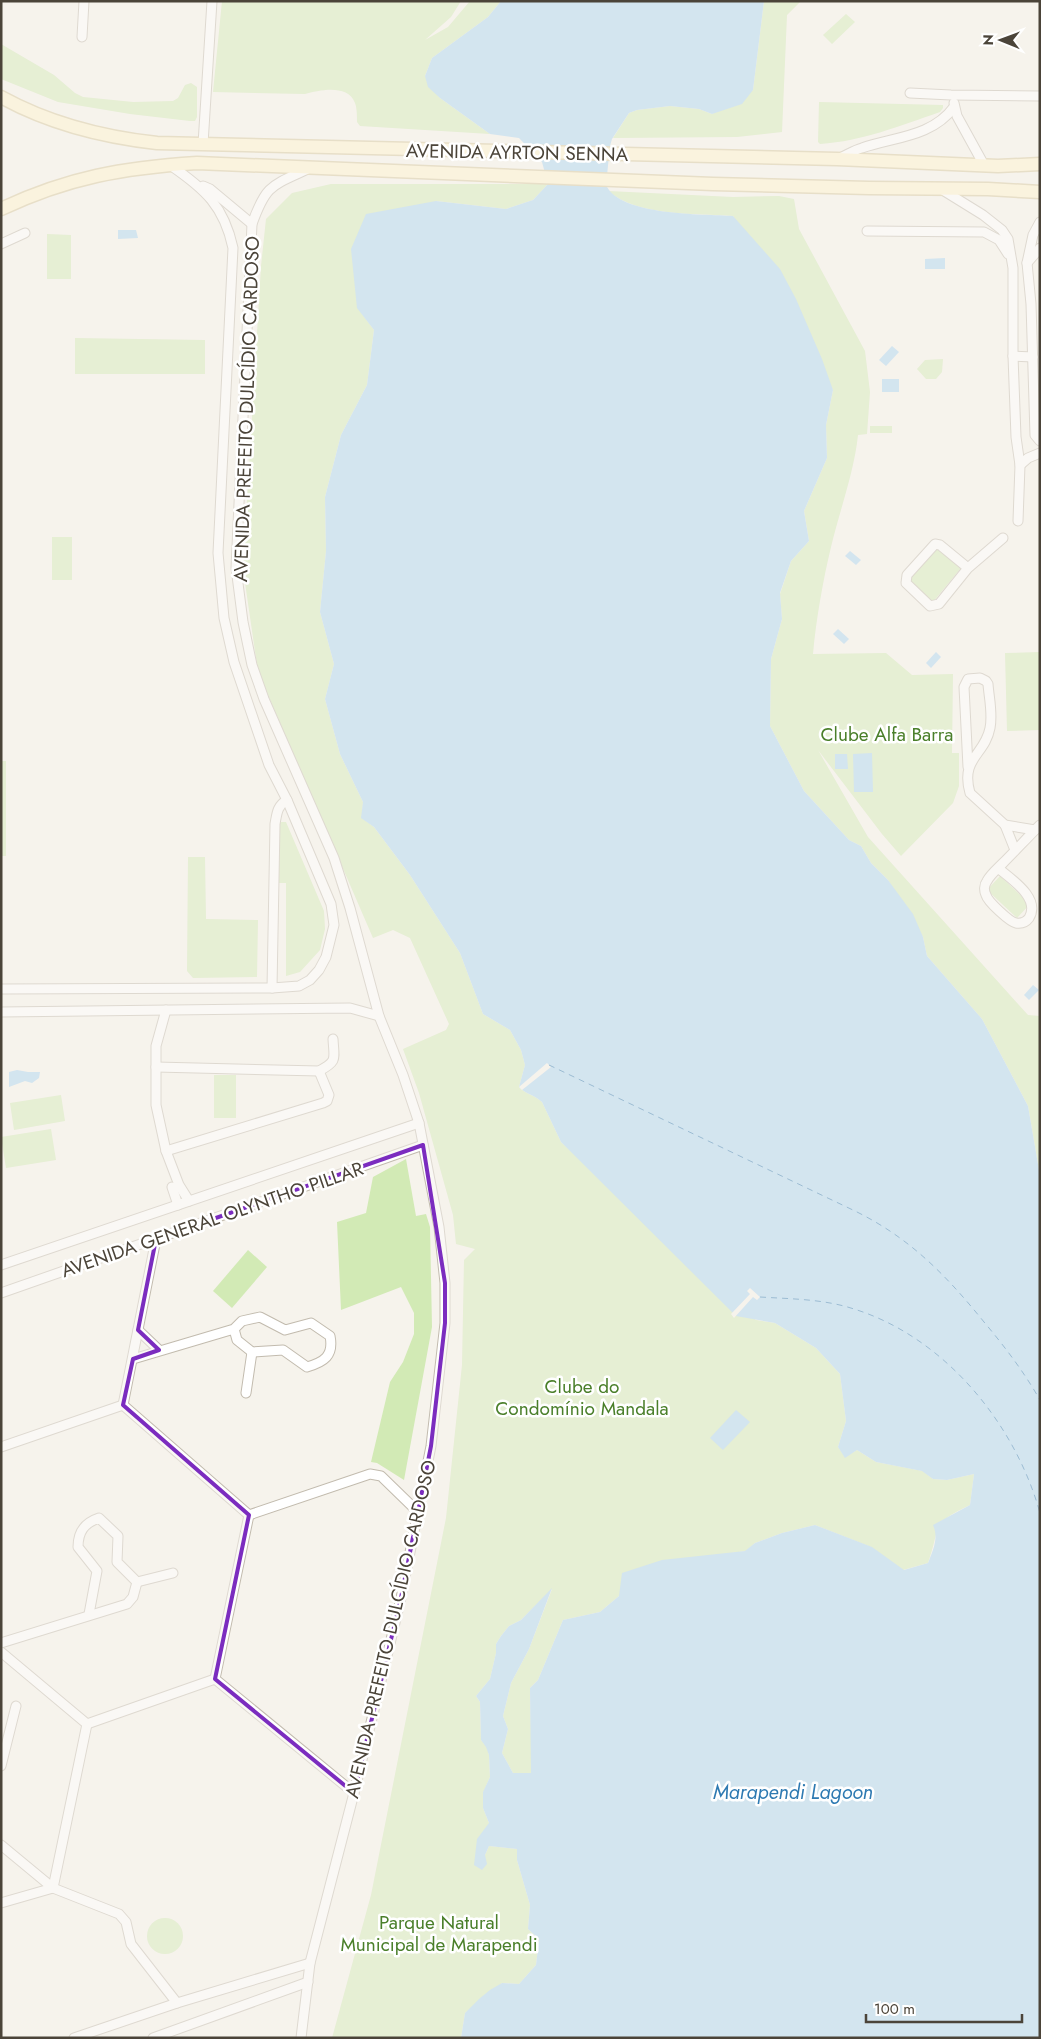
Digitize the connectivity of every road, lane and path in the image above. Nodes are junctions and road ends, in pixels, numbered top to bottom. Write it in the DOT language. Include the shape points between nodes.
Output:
graph roads {
  1 [pos="84,1"];
  2 [pos="212,1"];
  3 [pos="82,37"];
  4 [pos="910,93"];
  5 [pos="955,95"];
  6 [pos="1040,96"];
  7 [pos="1,97"];
  8 [pos="954,107"];
  9 [pos="203,144"];
  10 [pos="837,160"];
  11 [pos="1040,164"];
  12 [pos="170,165"];
  13 [pos="984,165"];
  14 [pos="308,169"];
  15 [pos="195,182"];
  16 [pos="941,189"];
  17 [pos="1040,192"];
  18 [pos="1,209"];
  19 [pos="983,215"];
  20 [pos="1040,222"];
  21 [pos="252,224"];
  22 [pos="867,231"];
  23 [pos="976,231"];
  24 [pos="25,233"];
  25 [pos="1,244"];
  26 [pos="1040,248"];
  27 [pos="1027,263"];
  28 [pos="1013,268"];
  29 [pos="1013,356"];
  30 [pos="1033,357"];
  31 [pos="1016,436"];
  32 [pos="1037,438"];
  33 [pos="1040,454"];
  34 [pos="1020,466"];
  35 [pos="1018,521"];
  36 [pos="1004,538"];
  37 [pos="968,568"];
  38 [pos="968,767"];
  39 [pos="287,800"];
  40 [pos="1005,825"];
  41 [pos="1038,827"];
  42 [pos="1015,850"];
  43 [pos="998,868"];
  44 [pos="1,988"];
  45 [pos="272,988"];
  46 [pos="166,1010"];
  47 [pos="1,1012"];
  48 [pos="379,1016"];
  49 [pos="333,1039"];
  50 [pos="156,1067"];
  51 [pos="319,1071"];
  52 [pos="419,1123"];
  53 [pos="423,1145"];
  54 [pos="166,1152"];
  55 [pos="172,1187"];
  56 [pos="189,1201"];
  57 [pos="178,1205"];
  58 [pos="156,1239"];
  59 [pos="1,1265"];
  60 [pos="1,1293"];
  61 [pos="234,1329"];
  62 [pos="138,1330"];
  63 [pos="159,1350"];
  64 [pos="252,1352"];
  65 [pos="133,1359"];
  66 [pos="246,1393"];
  67 [pos="123,1405"];
  68 [pos="1,1447"];
  69 [pos="417,1511"];
  70 [pos="250,1515"];
  71 [pos="172,1573"];
  72 [pos="137,1582"];
  73 [pos="89,1614"];
  74 [pos="1,1643"];
  75 [pos="1,1652"];
  76 [pos="215,1679"];
  77 [pos="16,1706"];
  78 [pos="87,1724"];
  79 [pos="1,1766"];
  80 [pos="354,1793"];
  81 [pos="1,1845"];
  82 [pos="53,1888"];
  83 [pos="1,1904"];
  84 [pos="310,1964"];
  85 [pos="308,1982"];
  86 [pos="177,2003"];
  87 [pos="167,2035"];
  88 [pos="74,2038"];
  89 [pos="153,2038"];
  90 [pos="301,2038"];
  1 -- 3 [label="street"];
  2 -- 9 [label="street"];
  4 -- 5 [label="street"];
  5 -- 6 [label="street"];
  5 -- 8 [label="street"];
  7 -- 9 [label="main road, AVENIDA AYRTON SENNA" via="39,115 95,133 126,140"];
  8 -- 10 [label="street" via="937,125 910,136 859,148"];
  8 -- 13 [label="street"];
  9 -- 10 [label="main road, AVENIDA AYRTON SENNA"];
  10 -- 13 [label="main road, AVENIDA AYRTON SENNA"];
  11 -- 13 [label="main road, AVENIDA AYRTON SENNA"];
  12 -- 14 [label="main road, AVENIDA AYRTON SENNA" via="198,163"];
  12 -- 15 [label="street, AVENIDA PREFEITO DULCÍDIO CARDOSO"];
  12 -- 18 [label="main road, AVENIDA AYRTON SENNA" via="121,170 68,182"];
  14 -- 16 [label="main road, AVENIDA AYRTON SENNA"];
  14 -- 21 [label="street, AVENIDA PREFEITO DULCÍDIO CARDOSO" via="268,190"];
  15 -- 21 [label="street" via="210,189"];
  15 -- 39 [label="street, AVENIDA PREFEITO DULCÍDIO CARDOSO" via="224,218 233,248 218,553 224,618 234,662 269,765"];
  16 -- 17 [label="main road, AVENIDA AYRTON SENNA"];
  16 -- 19 [label="street"];
  19 -- 23 [label="street" via="984,222"];
  19 -- 28 [label="street" via="1008,239"];
  20 -- 27 [label="street" via="1031,241"];
  21 -- 48 [label="street, AVENIDA PREFEITO DULCÍDIO CARDOSO" via="236,568 244,622 252,665 264,700 336,866"];
  22 -- 23 [label="street"];
  23 -- 28 [label="street" via="999,240"];
  24 -- 25 [label="street"];
  26 -- 27 [label="street"];
  27 -- 30 [label="street"];
  28 -- 29 [label="street"];
  29 -- 30 [label="street"];
  29 -- 31 [label="street"];
  30 -- 32 [label="street"];
  31 -- 32 [label="street"];
  31 -- 34 [label="street"];
  33 -- 34 [label="street" via="1028,458"];
  34 -- 35 [label="street"];
  36 -- 37 [label="street"];
  37 -- 37 [label="street" via="935,606 926,603 906,583 908,575 935,544"];
  38 -- 38 [label="street" via="990,728 988,684 980,678 968,679 964,683"];
  38 -- 40 [label="street" via="970,793"];
  39 -- 45 [label="street" via="277,810 275,824"];
  39 -- 45 [label="street, AVENIDA PREFEITO DULCÍDIO CARDOSO" via="331,904 334,925 326,957 310,980 299,986"];
  40 -- 41 [label="street"];
  40 -- 42 [label="street"];
  41 -- 42 [label="street"];
  42 -- 43 [label="street"];
  43 -- 43 [label="street" via="1032,899 1031,915 1020,924 1014,923 988,899 984,888"];
  44 -- 45 [label="street, AVENIDA PREFEITO DULCÍDIO CARDOSO"];
  46 -- 47 [label="street"];
  46 -- 48 [label="street" via="350,1008"];
  46 -- 50 [label="street" via="156,1046"];
  48 -- 52 [label="street, AVENIDA PREFEITO DULCÍDIO CARDOSO"];
  49 -- 51 [label="street" via="334,1061"];
  50 -- 51 [label="street"];
  50 -- 54 [label="street" via="156,1105"];
  51 -- 54 [label="street" via="329,1095 322,1103"];
  52 -- 53 [label="street, AVENIDA PREFEITO DULCÍDIO CARDOSO"];
  52 -- 56 [label="street, AVENIDA GENERAL OLYNTHO PILLAR"];
  53 -- 58 [label="street, AVENIDA GENERAL OLYNTHO PILLAR"];
  53 -- 69 [label="street, AVENIDA PREFEITO DULCÍDIO CARDOSO" via="439,1227 445,1323 431,1446"];
  54 -- 56 [label="street"];
  55 -- 57 [label="street"];
  56 -- 57 [label="street, AVENIDA GENERAL OLYNTHO PILLAR"];
  57 -- 59 [label="street, AVENIDA GENERAL OLYNTHO PILLAR"];
  58 -- 60 [label="street, AVENIDA GENERAL OLYNTHO PILLAR"];
  58 -- 62 [label="street"];
  61 -- 63 [label="street"];
  61 -- 64 [label="street" via="237,1340"];
  61 -- 64 [label="street" via="242,1321 260,1317 285,1330 314,1324 331,1338 328,1358 309,1367 283,1350"];
  62 -- 63 [label="street"];
  62 -- 65 [label="street"];
  63 -- 65 [label="street"];
  64 -- 66 [label="street"];
  65 -- 67 [label="street"];
  67 -- 68 [label="street"];
  67 -- 70 [label="street"];
  69 -- 70 [label="street" via="380,1476 370,1474"];
  69 -- 80 [label="street, AVENIDA PREFEITO DULCÍDIO CARDOSO" via="401,1598"];
  70 -- 76 [label="street"];
  71 -- 72 [label="street"];
  72 -- 73 [label="street" via="131,1602"];
  72 -- 73 [label="street" via="117,1562 117,1534 99,1518 84,1525 78,1547 97,1571"];
  73 -- 74 [label="street"];
  75 -- 78 [label="street"];
  76 -- 78 [label="street"];
  76 -- 80 [label="street"];
  77 -- 79 [label="street"];
  78 -- 82 [label="street"];
  80 -- 84 [label="street, AVENIDA PREFEITO DULCÍDIO CARDOSO"];
  81 -- 82 [label="street"];
  82 -- 83 [label="street"];
  82 -- 86 [label="street" via="119,1914 126,1922 131,1944"];
  84 -- 85 [label="street, AVENIDA PREFEITO DULCÍDIO CARDOSO"];
  84 -- 86 [label="street"];
  85 -- 87 [label="street"];
  85 -- 90 [label="street, AVENIDA PREFEITO DULCÍDIO CARDOSO"];
  86 -- 88 [label="street"];
  87 -- 89 [label="street"];
}
